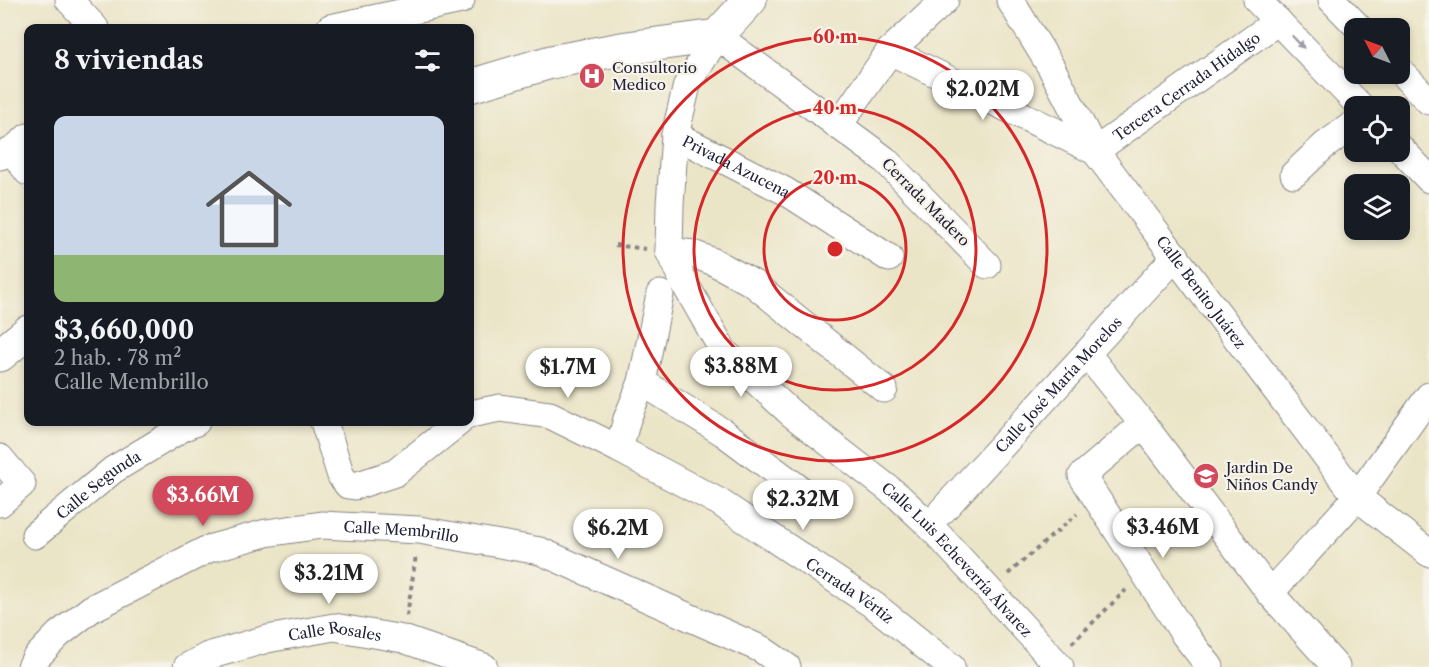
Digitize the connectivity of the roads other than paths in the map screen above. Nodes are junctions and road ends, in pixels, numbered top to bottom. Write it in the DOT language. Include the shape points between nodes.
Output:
graph roads {
  1 [pos="69,0"];
  2 [pos="461,0"];
  3 [pos="750,0"];
  4 [pos="945,0"];
  5 [pos="1010,0"];
  6 [pos="1257,0"];
  7 [pos="1332,0"];
  8 [pos="432,3"];
  9 [pos="1349,18"];
  10 [pos="1278,21"];
  11 [pos="91,24"];
  12 [pos="346,24"];
  13 [pos="717,36"];
  14 [pos="890,51"];
  15 [pos="1410,81"];
  16 [pos="474,85"];
  17 [pos="1350,96"];
  18 [pos="1429,101"];
  19 [pos="838,126"];
  20 [pos="1344,131"];
  21 [pos="675,135"];
  22 [pos="14,148"];
  23 [pos="1095,151"];
  24 [pos="1410,159"];
  25 [pos="24,165"];
  26 [pos="1294,174"];
  27 [pos="1429,179"];
  28 [pos="669,251"];
  29 [pos="1176,256"];
  30 [pos="890,258"];
  31 [pos="987,265"];
  32 [pos="660,294"];
  33 [pos="24,335"];
  34 [pos="1087,354"];
  35 [pos="0,355"];
  36 [pos="642,382"];
  37 [pos="884,389"];
  38 [pos="1429,396"];
  39 [pos="474,413"];
  40 [pos="1143,424"];
  41 [pos="186,426"];
  42 [pos="325,426"];
  43 [pos="454,426"];
  44 [pos="619,449"];
  45 [pos="0,458"];
  46 [pos="809,496"];
  47 [pos="1357,497"];
  48 [pos="0,503"];
  49 [pos="942,511"];
  50 [pos="35,535"];
  51 [pos="1429,553"];
  52 [pos="1270,592"];
  53 [pos="1057,664"];
  54 [pos="31,667"];
  55 [pos="187,667"];
  56 [pos="484,667"];
  57 [pos="788,667"];
  58 [pos="951,667"];
  59 [pos="1210,667"];
  60 [pos="1336,667"];
  1 -- 11 [label="street"];
  2 -- 8 [label="street"];
  3 -- 13 [label="street"];
  4 -- 14 [label="street"];
  5 -- 23 [label="street, Calle Benito Juárez"];
  6 -- 10 [label="street"];
  7 -- 9 [label="street"];
  8 -- 12 [label="street"];
  10 -- 17 [label="street, one-way"];
  10 -- 23 [label="street, Tercera Cerrada Hidalgo"];
  13 -- 16 [label="street" via="552,62"];
  13 -- 19 [label="street, Cerrada Madero"];
  13 -- 21 [label="street, Calle Luis Echeverría Álvarez" via="687,85"];
  14 -- 19 [label="street"];
  14 -- 23 [label="street"];
  15 -- 18 [label="street"];
  19 -- 31 [label="street, Cerrada Madero" via="884,159"];
  20 -- 26 [label="street"];
  21 -- 28 [label="street, Calle Luis Echeverría Álvarez"];
  21 -- 30 [label="street, Privada Azucena" via="785,191"];
  22 -- 25 [label="street"];
  23 -- 29 [label="street, Calle Benito Juárez"];
  24 -- 27 [label="street"];
  28 -- 37 [label="street" via="714,262 754,284"];
  28 -- 53 [label="street, Calle Luis Echeverría Álvarez" via="724,352 792,414 898,496 929,525"];
  29 -- 34 [label="street, Calle José María Morelos"];
  29 -- 47 [label="street, Calle Benito Juárez"];
  32 -- 36 [label="street"];
  33 -- 35 [label="street"];
  34 -- 40 [label="street"];
  34 -- 49 [label="street, Calle José María Morelos"];
  36 -- 44 [label="street"];
  36 -- 46 [label="street" via="724,433"];
  38 -- 47 [label="street"];
  39 -- 44 [label="street, Cerrada Vértiz" via="500,408 550,415"];
  40 -- 52 [label="street"];
  40 -- 59 [label="street" via="1082,476 1184,634"];
  41 -- 50 [label="street, Calle Segunda" via="113,470"];
  42 -- 43 [label="street" via="341,476 348,485 355,486 395,473"];
  44 -- 58 [label="street, Cerrada Vértiz" via="719,502 875,606"];
  45 -- 48 [label="street" via="22,484"];
  47 -- 51 [label="street, Calle Benito Juárez"];
  47 -- 52 [label="street"];
  52 -- 60 [label="street"];
  54 -- 57 [label="street, Calle Membrillo" via="58,635 91,609 208,549 266,533 322,525 419,530 540,550 761,649"];
  55 -- 56 [label="street, Calle Rosales" via="208,656 267,639 334,627 403,639"];
}
